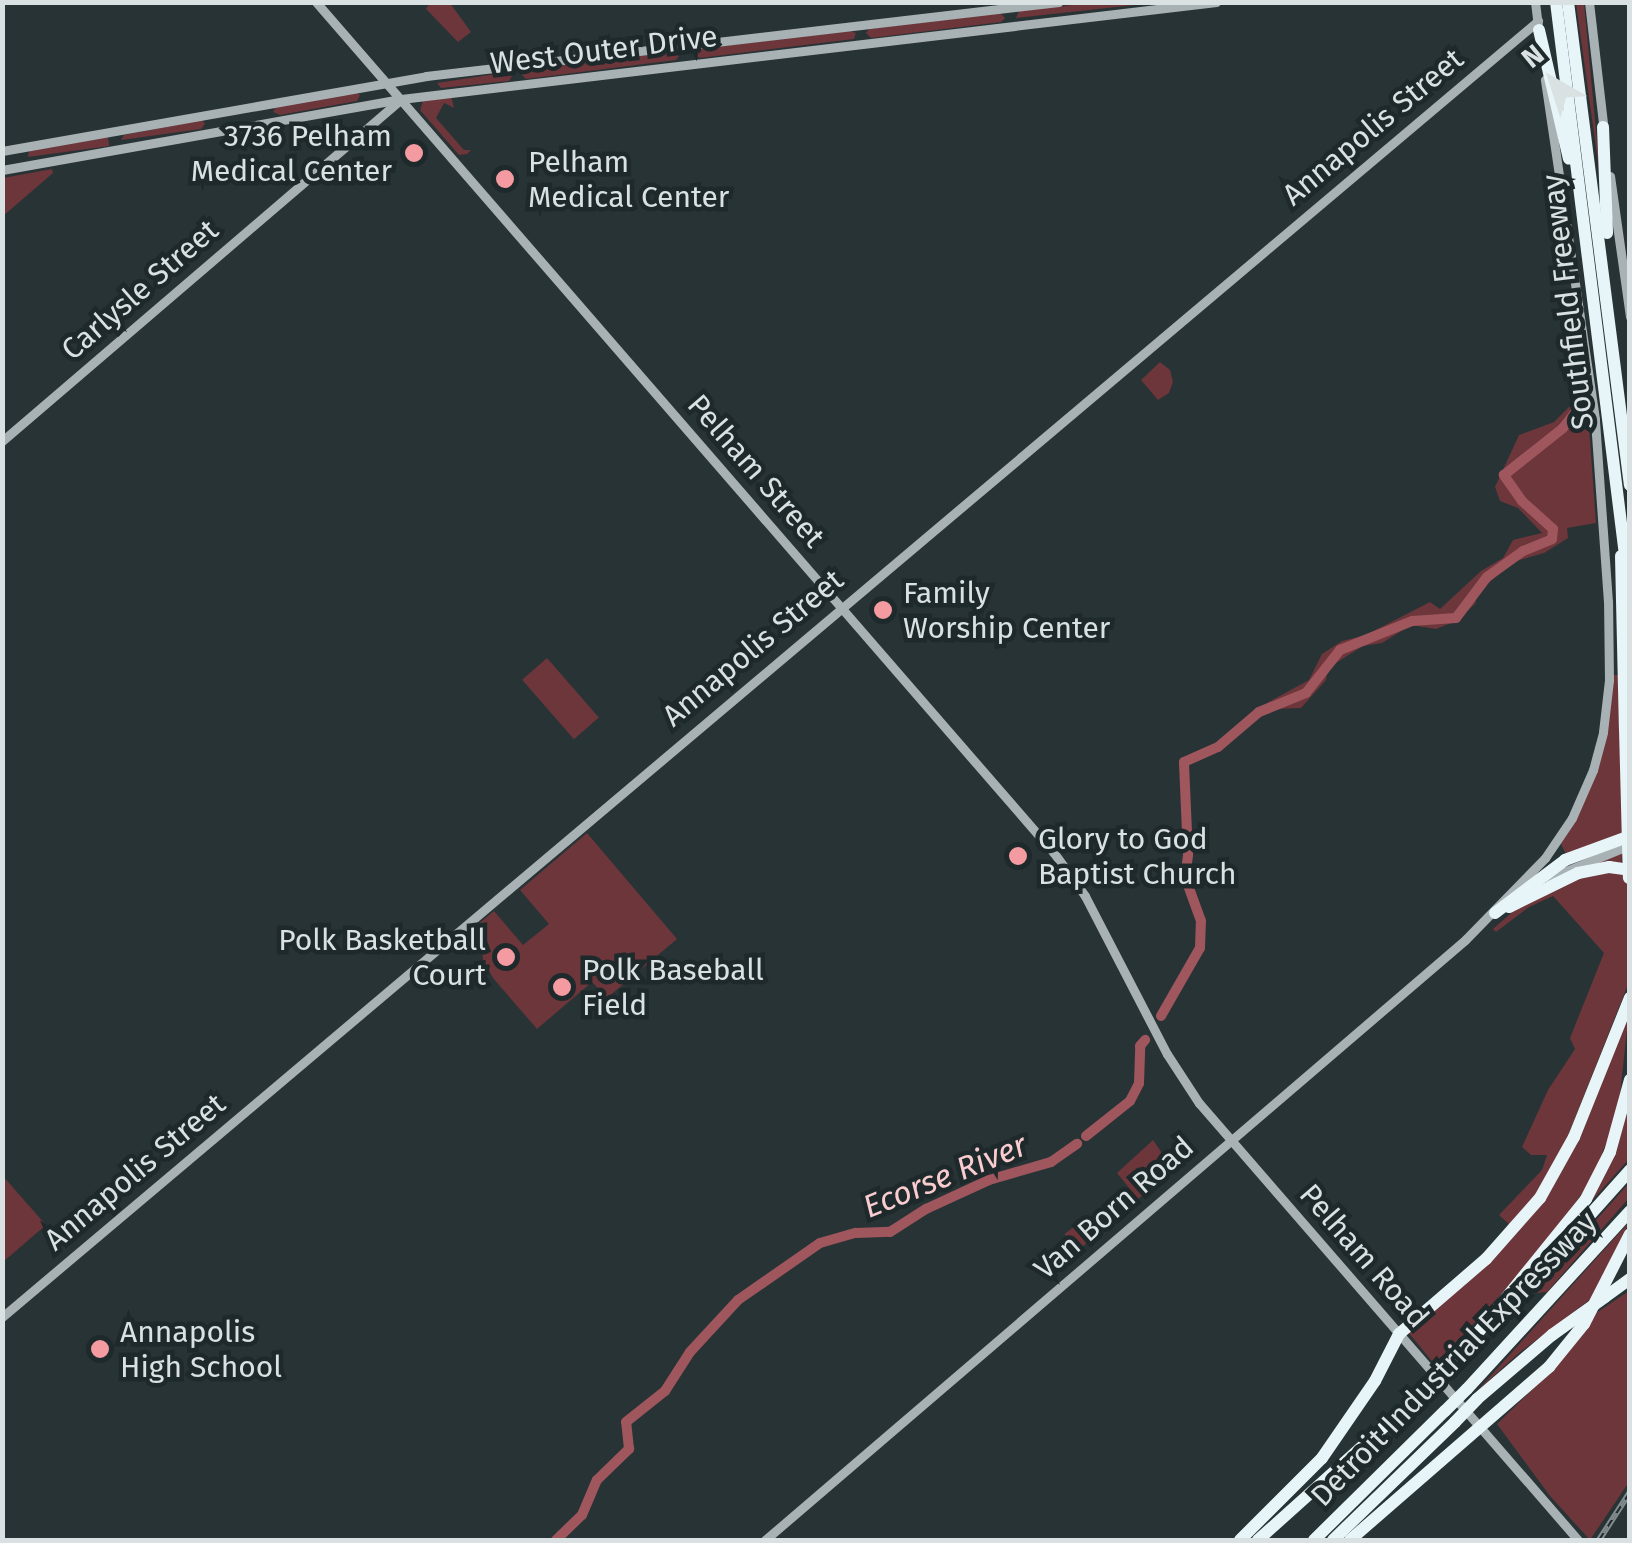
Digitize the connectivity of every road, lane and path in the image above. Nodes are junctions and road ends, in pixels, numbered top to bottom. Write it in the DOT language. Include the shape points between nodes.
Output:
graph roads {
  1 [pos="316,2"];
  2 [pos="1058,2"];
  3 [pos="1216,2"];
  4 [pos="1535,2"];
  5 [pos="1556,2"];
  6 [pos="1568,2"];
  7 [pos="1590,2"];
  8 [pos="1539,26"];
  9 [pos="436,76"];
  10 [pos="387,82"];
  11 [pos="358,88"];
  12 [pos="438,95"];
  13 [pos="401,99"];
  14 [pos="270,104"];
  15 [pos="361,106"];
  16 [pos="273,122"];
  17 [pos="1603,127"];
  18 [pos="2,151"];
  19 [pos="2,170"];
  20 [pos="1603,260"];
  21 [pos="1594,296"];
  22 [pos="1630,317"];
  23 [pos="1624,437"];
  24 [pos="2,441"];
  25 [pos="1630,458"];
  26 [pos="1630,485"];
  27 [pos="1623,549"];
  28 [pos="1630,595"];
  29 [pos="841,606"];
  30 [pos="1630,836"];
  31 [pos="1559,839"];
  32 [pos="1630,845"];
  33 [pos="1568,863"];
  34 [pos="1630,870"];
  35 [pos="1630,887"];
  36 [pos="1501,910"];
  37 [pos="1630,998"];
  38 [pos="1630,1080"];
  39 [pos="1229,1141"];
  40 [pos="1630,1170"];
  41 [pos="1630,1211"];
  42 [pos="1630,1234"];
  43 [pos="1630,1282"];
  44 [pos="2,1316"];
  45 [pos="1399,1334"];
  46 [pos="1455,1360"];
  47 [pos="1472,1394"];
  48 [pos="1450,1416"];
  49 [pos="1482,1428"];
  50 [pos="765,1540"];
  51 [pos="1240,1540"];
  52 [pos="1258,1540"];
  53 [pos="1314,1540"];
  54 [pos="1333,1540"];
  55 [pos="1350,1540"];
  56 [pos="1578,1540"];
  1 -- 10 [label="main road, Pelham Street"];
  2 -- 9 [label="main road, West Outer Drive"];
  3 -- 12 [label="main road, West Outer Drive"];
  4 -- 8 [label="main road, Van Born Road"];
  5 -- 21 [label="highway, Southfield Freeway"];
  6 -- 20 [label="highway, Southfield Freeway"];
  7 -- 17 [label="main road"];
  8 -- 21 [label="highway"];
  8 -- 29 [label="main road, Annapolis Street"];
  8 -- 31 [label="main road, Van Born Road" via="1598,450 1610,648 1597,757"];
  9 -- 10 [label="main road, West Outer Drive"];
  9 -- 12 [label="main road"];
  10 -- 11 [label="main road, West Outer Drive"];
  10 -- 13 [label="main road, Pelham Street"];
  11 -- 14 [label="main road, West Outer Drive"];
  11 -- 15 [label="main road"];
  12 -- 13 [label="main road, West Outer Drive"];
  13 -- 15 [label="main road, West Outer Drive"];
  13 -- 24 [label="main road, Carlysle Street"];
  13 -- 29 [label="main road, Pelham Street"];
  14 -- 16 [label="main road"];
  14 -- 18 [label="main road, West Outer Drive"];
  15 -- 16 [label="main road, West Outer Drive"];
  16 -- 19 [label="main road, West Outer Drive"];
  17 -- 20 [label="highway"];
  17 -- 22 [label="main road"];
  20 -- 23 [label="highway, Southfield Freeway"];
  21 -- 27 [label="highway, Southfield Freeway"];
  23 -- 25 [label="highway"];
  23 -- 26 [label="highway, Southfield Freeway"];
  27 -- 28 [label="highway, Southfield Freeway"];
  27 -- 35 [label="highway, bridge" via="1618,564"];
  29 -- 39 [label="main road, Pelham Street" via="1072,876 1166,1054"];
  29 -- 44 [label="main road, Annapolis Street"];
  30 -- 33 [label="highway"];
  31 -- 33 [label="main road"];
  31 -- 36 [label="main road, Van Born Road"];
  32 -- 33 [label="main road"];
  33 -- 36 [label="highway"];
  34 -- 36 [label="highway" via="1578,872"];
  36 -- 39 [label="main road, Van Born Road"];
  37 -- 45 [label="highway" via="1574,1137 1540,1198 1486,1259"];
  38 -- 46 [label="highway" via="1610,1152 1586,1199"];
  39 -- 45 [label="main road, Pelham Road"];
  39 -- 50 [label="main road, Van Born Road"];
  40 -- 46 [label="highway, Detroit Industrial Expressway"];
  41 -- 47 [label="highway, Detroit Industrial Expressway"];
  42 -- 49 [label="highway" via="1572,1342"];
  43 -- 47 [label="highway, bridge"];
  45 -- 49 [label="main road, Pelham Road"];
  45 -- 51 [label="highway" via="1322,1458"];
  46 -- 52 [label="highway, Detroit Industrial Expressway, bridge"];
  47 -- 48 [label="highway, Detroit Industrial Expressway, bridge"];
  48 -- 53 [label="highway, Detroit Industrial Expressway"];
  48 -- 54 [label="highway"];
  49 -- 55 [label="highway"];
  49 -- 56 [label="main road, Pelham Road"];
}
